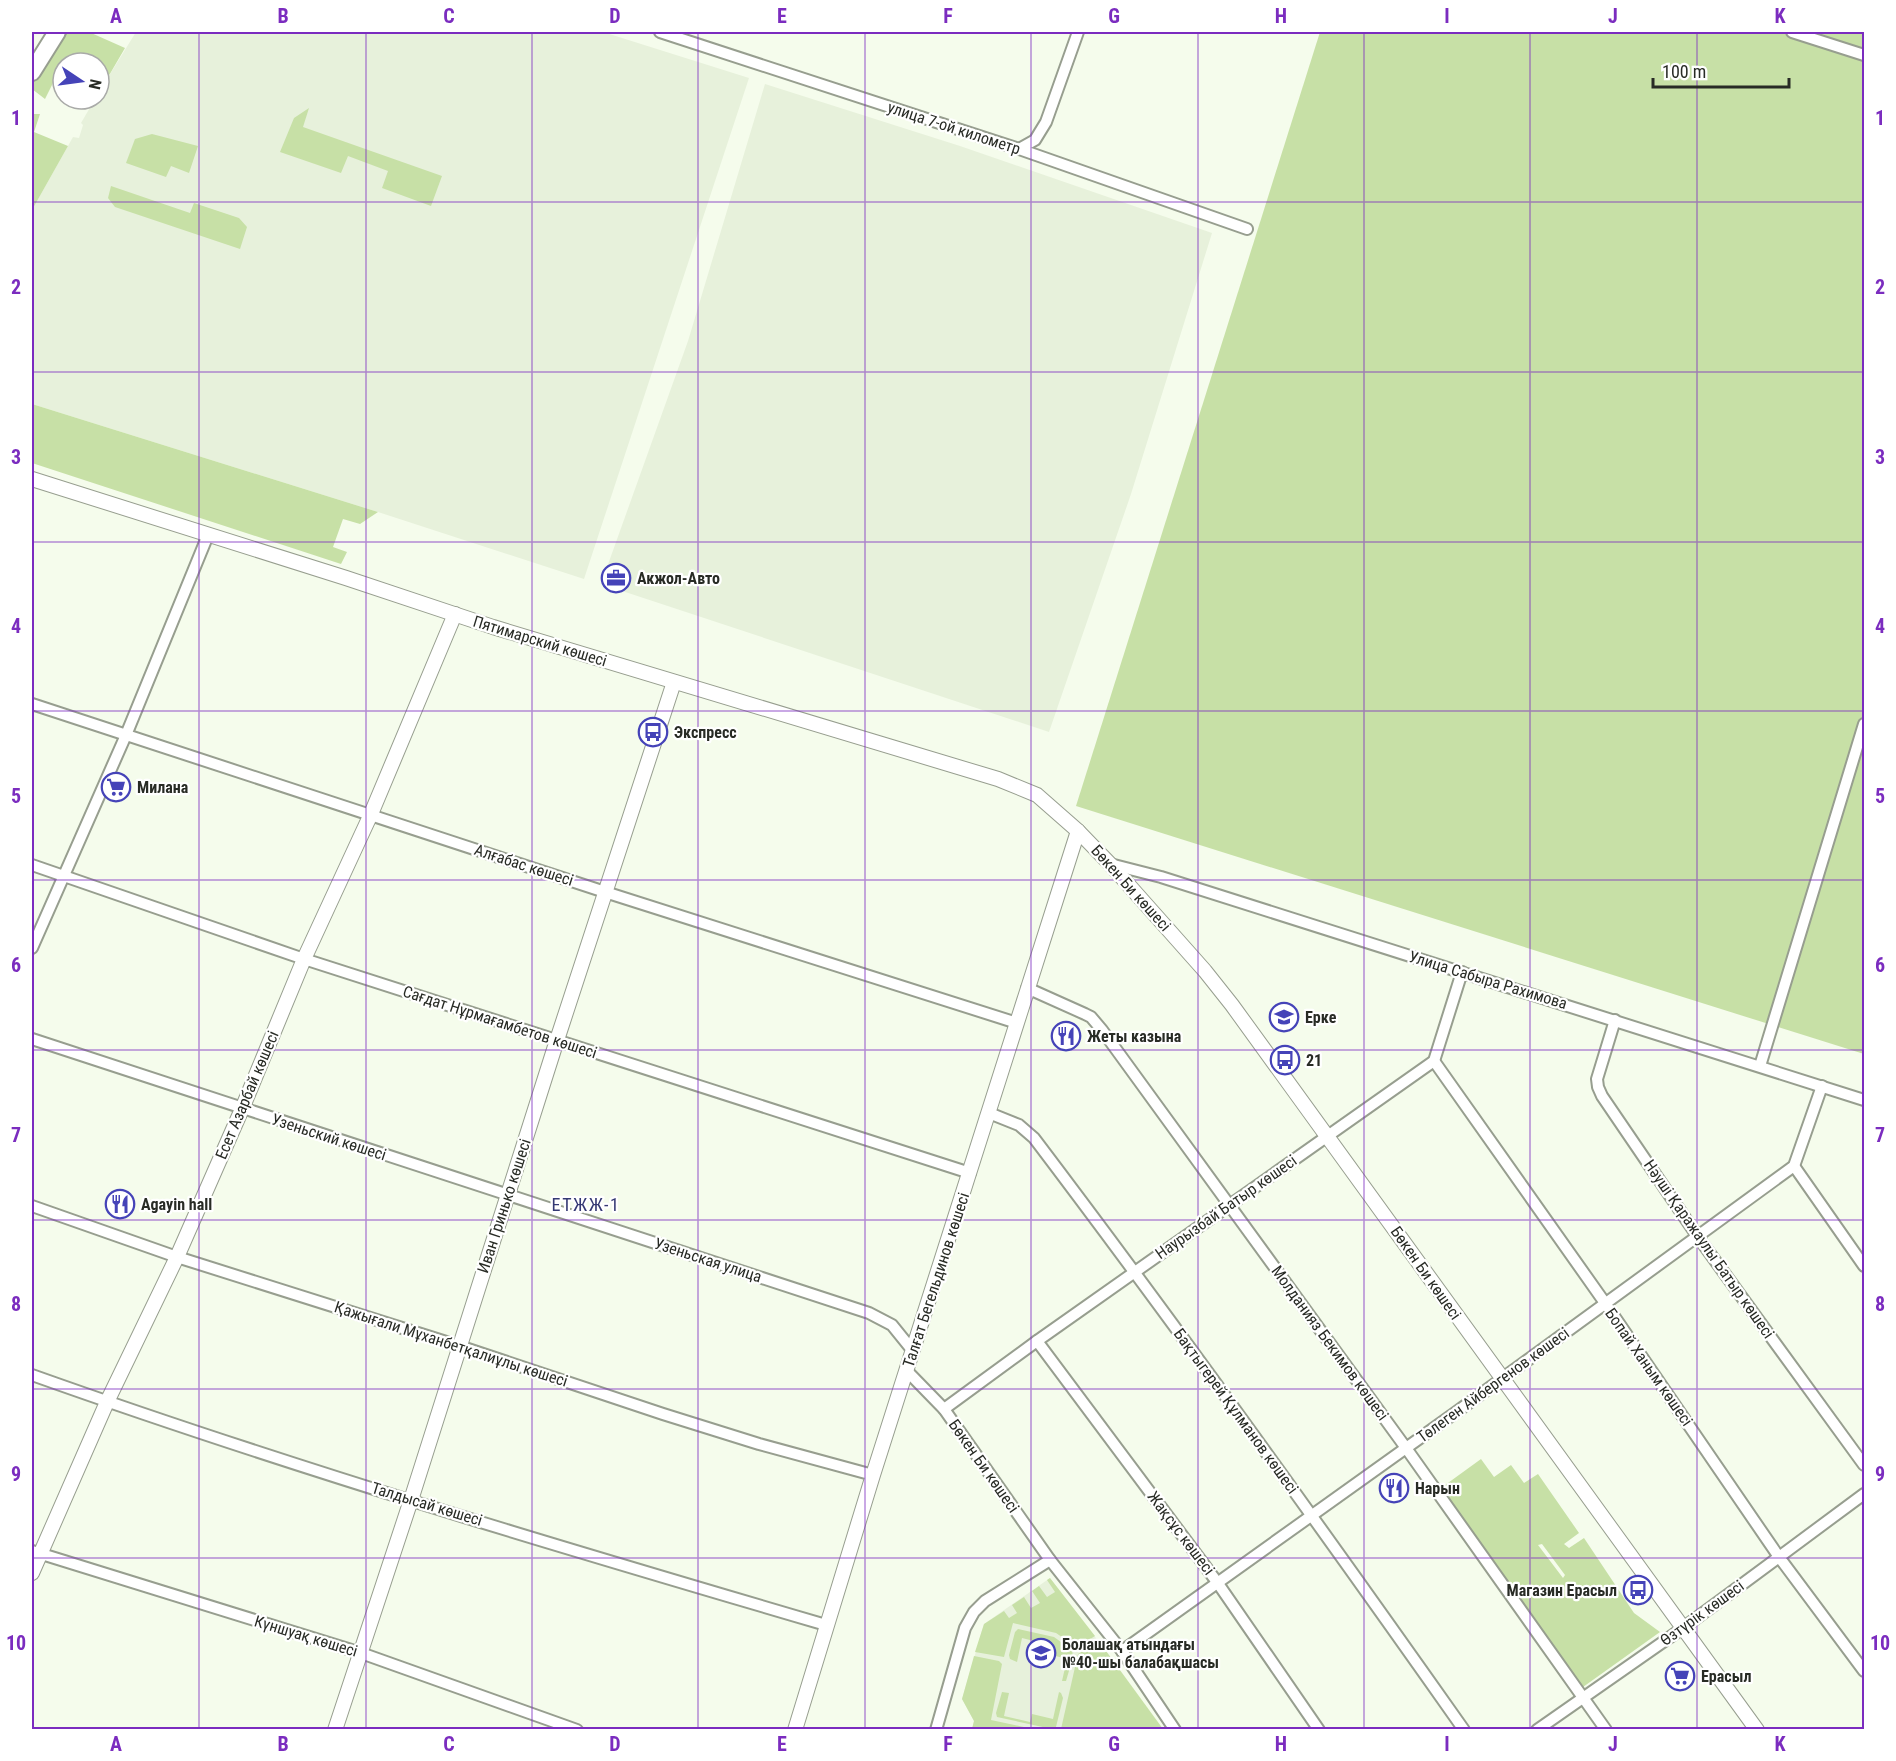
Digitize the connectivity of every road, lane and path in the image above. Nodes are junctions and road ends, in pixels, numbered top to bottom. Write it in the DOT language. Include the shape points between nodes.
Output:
graph roads {
  1 [pos="46,32"];
  2 [pos="57,32"];
  3 [pos="660,32"];
  4 [pos="1078,32"];
  5 [pos="1792,32"];
  6 [pos="32,54"];
  7 [pos="1864,55"];
  8 [pos="32,72"];
  9 [pos="1019,149"];
  10 [pos="1247,228"];
  11 [pos="32,478"];
  12 [pos="208,535"];
  13 [pos="455,615"];
  14 [pos="674,682"];
  15 [pos="32,704"];
  16 [pos="1864,724"];
  17 [pos="126,735"];
  18 [pos="1048,803"];
  19 [pos="371,814"];
  20 [pos="1078,831"];
  21 [pos="1110,864"];
  22 [pos="32,865"];
  23 [pos="62,876"];
  24 [pos="605,892"];
  25 [pos="32,948"];
  26 [pos="304,959"];
  27 [pos="1462,972"];
  28 [pos="1027,988"];
  29 [pos="1615,1020"];
  30 [pos="1017,1023"];
  31 [pos="32,1039"];
  32 [pos="557,1040"];
  33 [pos="1434,1061"];
  34 [pos="1760,1066"];
  35 [pos="1822,1086"];
  36 [pos="1864,1100"];
  37 [pos="242,1109"];
  38 [pos="989,1113"];
  39 [pos="1328,1135"];
  40 [pos="1794,1166"];
  41 [pos="970,1173"];
  42 [pos="490,1189"];
  43 [pos="507,1194"];
  44 [pos="1230,1205"];
  45 [pos="32,1206"];
  46 [pos="1698,1237"];
  47 [pos="177,1257"];
  48 [pos="1864,1266"];
  49 [pos="1135,1271"];
  50 [pos="1605,1303"];
  51 [pos="1037,1341"];
  52 [pos="459,1346"];
  53 [pos="913,1351"];
  54 [pos="907,1371"];
  55 [pos="32,1375"];
  56 [pos="1501,1379"];
  57 [pos="107,1402"];
  58 [pos="944,1409"];
  59 [pos="1407,1448"];
  60 [pos="1864,1465"];
  61 [pos="873,1475"];
  62 [pos="1864,1494"];
  63 [pos="411,1500"];
  64 [pos="1313,1516"];
  65 [pos="36,1552"];
  66 [pos="1779,1557"];
  67 [pos="1050,1560"];
  68 [pos="32,1573"];
  69 [pos="1217,1582"];
  70 [pos="826,1625"];
  71 [pos="1683,1628"];
  72 [pos="1122,1651"];
  73 [pos="361,1653"];
  74 [pos="1864,1671"];
  75 [pos="1583,1697"];
  76 [pos="335,1730"];
  77 [pos="577,1730"];
  78 [pos="795,1730"];
  79 [pos="936,1730"];
  80 [pos="1175,1730"];
  81 [pos="1319,1730"];
  82 [pos="1464,1730"];
  83 [pos="1537,1730"];
  84 [pos="1606,1730"];
  85 [pos="1757,1730"];
  1 -- 6 [label="main road"];
  2 -- 8 [label="main road"];
  3 -- 9 [label="street, улица 7-ой километр"];
  4 -- 9 [label="street" via="1046,122 1035,140"];
  5 -- 7 [label="street"];
  9 -- 10 [label="street, улица 7-ой километр"];
  11 -- 12 [label="street, Пятимарский көшесі"];
  12 -- 13 [label="street, Пятимарский көшесі"];
  12 -- 17 [label="street"];
  13 -- 14 [label="street, Пятимарский көшесі"];
  13 -- 19 [label="street, Есет Азарбай көшесі"];
  14 -- 18 [label="street, Пятимарский көшесі" via="998,779"];
  14 -- 24 [label="street, Иван Гринько көшесі"];
  15 -- 17 [label="street, Алғабас көшесі"];
  16 -- 34 [label="street"];
  17 -- 19 [label="street, Алғабас көшесі"];
  17 -- 23 [label="street"];
  18 -- 20 [label="street, Бөкен Би көшесі"];
  19 -- 24 [label="street, Алғабас көшесі"];
  19 -- 26 [label="street, Есет Азарбай көшесі"];
  20 -- 21 [label="street, Бөкен Би көшесі"];
  20 -- 28 [label="street, Талғат Бегельдинов көшесі"];
  21 -- 27 [label="street, Улица Сабыра Рахимова" via="1161,876"];
  21 -- 39 [label="street, Бөкен Би көшесі" via="1205,971"];
  22 -- 23 [label="street, Сағдат Нұрмағамбетов көшесі"];
  23 -- 25 [label="street"];
  23 -- 26 [label="street, Сағдат Нұрмағамбетов көшесі"];
  24 -- 30 [label="street, Алғабас көшесі"];
  24 -- 32 [label="street, Иван Гринько көшесі"];
  26 -- 32 [label="street, Сағдат Нұрмағамбетов көшесі"];
  26 -- 37 [label="street, Есет Азарбай көшесі"];
  27 -- 29 [label="street, Улица Сабыра Рахимова"];
  27 -- 33 [label="street"];
  28 -- 30 [label="street, Талғат Бегельдинов көшесі"];
  28 -- 44 [label="street, Молданияз Бекимов көшесі" via="1091,1017"];
  29 -- 34 [label="street, Улица Сабыра Рахимова"];
  29 -- 46 [label="street, Нәуші Қаражаулы Батыр көшесі" via="1599,1070 1598,1087"];
  30 -- 38 [label="street, Талғат Бегельдинов көшесі"];
  31 -- 37 [label="street, Узеньский көшесі"];
  32 -- 41 [label="street, Сағдат Нұрмағамбетов көшесі"];
  32 -- 43 [label="street, Иван Гринько көшесі"];
  33 -- 39 [label="street, Наурызбай Батыр көшесі"];
  33 -- 50 [label="street, Бопай Ханым көшесі"];
  34 -- 35 [label="street, Улица Сабыра Рахимова"];
  35 -- 36 [label="street, Улица Сабыра Рахимова"];
  35 -- 40 [label="street"];
  37 -- 42 [label="street, Узеньский көшесі"];
  37 -- 47 [label="street, Есет Азарбай көшесі"];
  38 -- 41 [label="street, Талғат Бегельдинов көшесі"];
  38 -- 49 [label="street, Бақтыгерей Құлманов көшесі" via="1019,1125 1034,1138"];
  39 -- 44 [label="street, Наурызбай Батыр көшесі"];
  39 -- 56 [label="street, Бөкен Би көшесі"];
  40 -- 46 [label="street, Төлеген Айбергенов көшесі"];
  40 -- 48 [label="street"];
  41 -- 53 [label="street, Талғат Бегельдинов көшесі"];
  42 -- 43 [label="street, Узеньская улица"];
  43 -- 52 [label="street, Иван Гринько көшесі"];
  43 -- 53 [label="street, Узеньская улица" via="869,1313 892,1325"];
  44 -- 49 [label="street, Наурызбай Батыр көшесі"];
  44 -- 59 [label="street, Молданияз Бекимов көшесі"];
  45 -- 47 [label="street, Қажығали Мұханбетқалиұлы көшесі"];
  46 -- 50 [label="street, Төлеген Айбергенов көшесі"];
  46 -- 60 [label="street, Нәуші Қаражаулы Батыр көшесі"];
  47 -- 52 [label="street, Қажығали Мұханбетқалиұлы көшесі"];
  47 -- 57 [label="street, Есет Азарбай көшесі"];
  49 -- 51 [label="street, Наурызбай Батыр көшесі"];
  49 -- 64 [label="street, Бақтыгерей Құлманов көшесі"];
  50 -- 56 [label="street, Төлеген Айбергенов көшесі"];
  50 -- 66 [label="street, Бопай Ханым көшесі"];
  51 -- 58 [label="street, Наурызбай Батыр көшесі"];
  51 -- 69 [label="street, Жақсұс көшесі"];
  52 -- 61 [label="street, Қажығали Мұханбетқалиұлы көшесі" via="663,1414"];
  52 -- 63 [label="street, Иван Гринько көшесі"];
  53 -- 54 [label="street, Талғат Бегельдинов көшесі"];
  54 -- 58 [label="street, Бөкен Би көшесі"];
  54 -- 61 [label="street, Талғат Бегельдинов көшесі"];
  55 -- 57 [label="street, Талдысай көшесі"];
  56 -- 59 [label="street, Төлеген Айбергенов көшесі"];
  56 -- 71 [label="street, Бөкен Би көшесі"];
  57 -- 63 [label="street, Талдысай көшесі"];
  57 -- 65 [label="street, Есет Азарбай көшесі"];
  58 -- 67 [label="street, Бөкен Би көшесі"];
  59 -- 64 [label="street, Төлеген Айбергенов көшесі"];
  59 -- 75 [label="street, Молданияз Бекимов көшесі"];
  61 -- 70 [label="street, Талғат Бегельдинов көшесі"];
  62 -- 66 [label="street, Өзтүрік көшесі"];
  63 -- 70 [label="street, Талдысай көшесі"];
  63 -- 73 [label="street, Иван Гринько көшесі"];
  64 -- 69 [label="street, Төлеген Айбергенов көшесі"];
  64 -- 82 [label="street, Бақтыгерей Құлманов көшесі"];
  65 -- 68 [label="street, Есет Азарбай көшесі"];
  65 -- 73 [label="street, Күншуақ көшесі"];
  66 -- 71 [label="street, Өзтүрік көшесі"];
  66 -- 74 [label="street, Бопай Ханым көшесі"];
  67 -- 72 [label="street, Бөкен Би көшесі"];
  67 -- 79 [label="street" via="974,1612"];
  69 -- 72 [label="street, Төлеген Айбергенов көшесі"];
  69 -- 81 [label="street, Жақсұс көшесі"];
  70 -- 78 [label="street, Талғат Бегельдинов көшесі"];
  71 -- 75 [label="street, Өзтүрік көшесі"];
  71 -- 85 [label="street, Бөкен Би көшесі"];
  72 -- 80 [label="street, Бөкен Би көшесі"];
  73 -- 76 [label="street, Иван Гринько көшесі"];
  73 -- 77 [label="street, Күншуақ көшесі"];
  75 -- 83 [label="street, Өзтүрік көшесі"];
  75 -- 84 [label="street, Молданияз Бекимов көшесі"];
}
